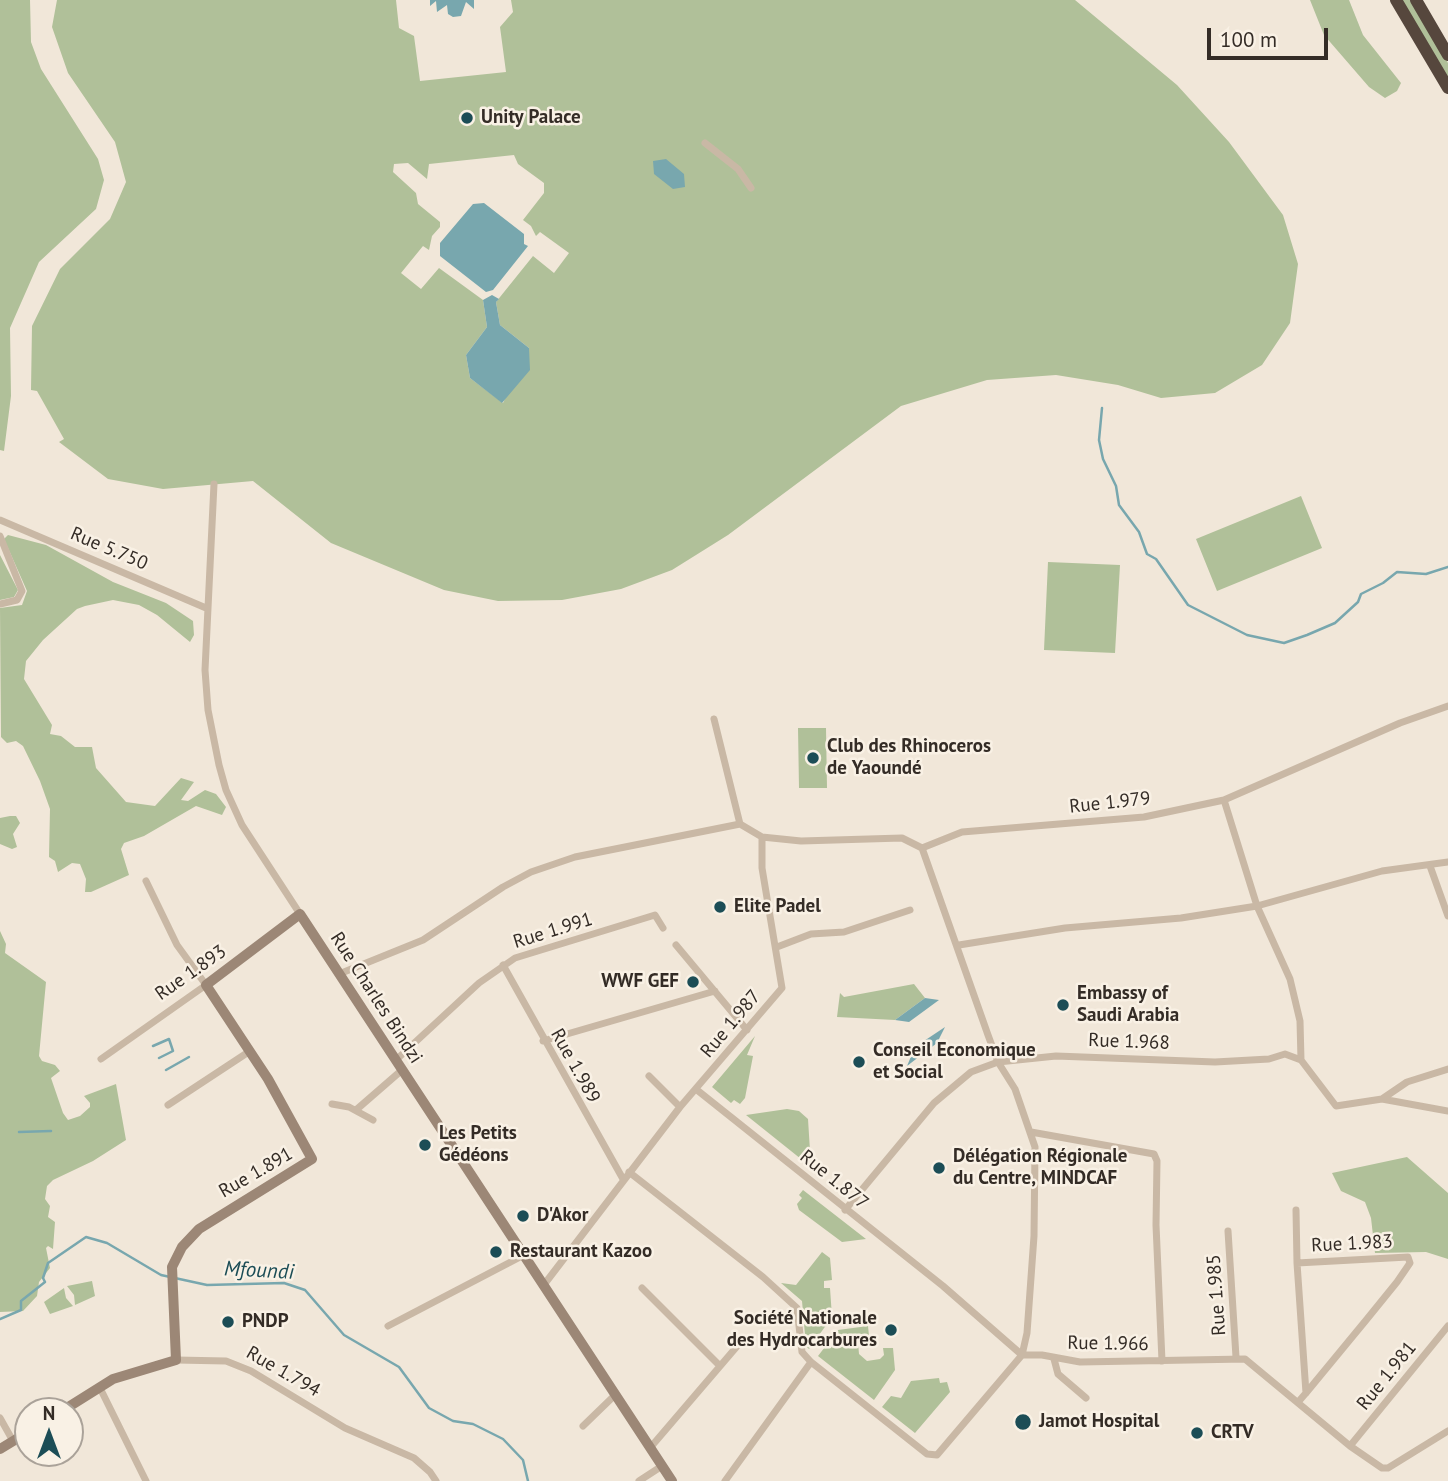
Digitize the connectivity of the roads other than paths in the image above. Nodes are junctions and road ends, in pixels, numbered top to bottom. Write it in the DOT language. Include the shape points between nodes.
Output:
graph roads {
  1 [pos="1396,0"];
  2 [pos="1416,0"];
  3 [pos="1448,55"];
  4 [pos="1448,88"];
  5 [pos="705,143"];
  6 [pos="751,188"];
  7 [pos="214,484"];
  8 [pos="0,520"];
  9 [pos="0,536"];
  10 [pos="0,604"];
  11 [pos="206,608"];
  12 [pos="1448,706"];
  13 [pos="714,719"];
  14 [pos="1224,800"];
  15 [pos="740,824"];
  16 [pos="762,837"];
  17 [pos="922,848"];
  18 [pos="1448,862"];
  19 [pos="1430,866"];
  20 [pos="146,881"];
  21 [pos="1257,906"];
  22 [pos="910,910"];
  23 [pos="300,914"];
  24 [pos="1448,916"];
  25 [pos="663,928"];
  26 [pos="676,945"];
  27 [pos="959,945"];
  28 [pos="777,947"];
  29 [pos="503,965"];
  30 [pos="340,974"];
  31 [pos="206,985"];
  32 [pos="715,991"];
  33 [pos="747,1030"];
  34 [pos="544,1041"];
  35 [pos="250,1051"];
  36 [pos="101,1059"];
  37 [pos="396,1060"];
  38 [pos="1301,1060"];
  39 [pos="998,1062"];
  40 [pos="1448,1069"];
  41 [pos="402,1070"];
  42 [pos="649,1076"];
  43 [pos="696,1090"];
  44 [pos="1382,1100"];
  45 [pos="332,1104"];
  46 [pos="168,1105"];
  47 [pos="680,1107"];
  48 [pos="356,1110"];
  49 [pos="1448,1111"];
  50 [pos="373,1121"];
  51 [pos="1031,1132"];
  52 [pos="626,1175"];
  53 [pos="845,1210"];
  54 [pos="1296,1210"];
  55 [pos="1228,1231"];
  56 [pos="524,1255"];
  57 [pos="1297,1263"];
  58 [pos="543,1286"];
  59 [pos="642,1288"];
  60 [pos="388,1326"];
  61 [pos="1448,1326"];
  62 [pos="739,1344"];
  63 [pos="1022,1355"];
  64 [pos="1236,1357"];
  65 [pos="1054,1359"];
  66 [pos="176,1360"];
  67 [pos="1162,1361"];
  68 [pos="811,1362"];
  69 [pos="720,1366"];
  70 [pos="100,1388"];
  71 [pos="1306,1393"];
  72 [pos="615,1395"];
  73 [pos="84,1398"];
  74 [pos="1086,1398"];
  75 [pos="1299,1401"];
  76 [pos="0,1418"];
  77 [pos="583,1426"];
  78 [pos="1448,1431"];
  79 [pos="13,1441"];
  80 [pos="1350,1446"];
  81 [pos="650,1448"];
  82 [pos="0,1449"];
  83 [pos="662,1466"];
  84 [pos="146,1481"];
  85 [pos="436,1481"];
  86 [pos="639,1481"];
  87 [pos="672,1481"];
  88 [pos="725,1481"];
  1 -- 4 [label="highway"];
  2 -- 3 [label="highway"];
  5 -- 6 [label="street" via="738,169"];
  7 -- 11 [label="street, Rue Charles Bindzi"];
  8 -- 11 [label="street, Rue 5.750"];
  9 -- 10 [label="street" via="22,591 18,600"];
  11 -- 23 [label="street, Rue Charles Bindzi" via="208,710 226,790 259,854"];
  12 -- 14 [label="street, Rue 1.979"];
  13 -- 15 [label="street"];
  14 -- 17 [label="street, Rue 1.979" via="1144,817 976,830"];
  14 -- 21 [label="street"];
  15 -- 16 [label="street"];
  15 -- 30 [label="street" via="552,864 503,887 423,940"];
  16 -- 17 [label="street" via="801,841 902,838"];
  16 -- 28 [label="street, Rue 1.987" via="762,868"];
  17 -- 27 [label="street"];
  18 -- 19 [label="street"];
  19 -- 21 [label="street" via="1366,875"];
  19 -- 24 [label="street"];
  20 -- 31 [label="street" via="177,945"];
  21 -- 27 [label="street" via="1052,929"];
  21 -- 38 [label="street" via="1290,979 1300,1021"];
  22 -- 28 [label="street" via="845,932 811,934"];
  23 -- 30 [label="street, Rue Charles Bindzi"];
  23 -- 31 [label="street, Rue 1.893"];
  25 -- 29 [label="street, Rue 1.991" via="655,915"];
  26 -- 32 [label="street"];
  27 -- 39 [label="street"];
  28 -- 33 [label="street, Rue 1.987" via="782,988"];
  29 -- 34 [label="street, Rue 1.989"];
  29 -- 37 [label="street, Rue 1.991"];
  30 -- 37 [label="street, Rue Charles Bindzi"];
  31 -- 35 [label="street, Rue 1.891"];
  31 -- 36 [label="street, Rue 1.893"];
  32 -- 33 [label="street"];
  32 -- 34 [label="street"];
  33 -- 43 [label="street, Rue 1.987"];
  34 -- 52 [label="street, Rue 1.989"];
  35 -- 46 [label="street"];
  35 -- 66 [label="street, Rue 1.891" via="312,1159 199,1229 182,1247 172,1268"];
  37 -- 41 [label="street, Rue Charles Bindzi"];
  38 -- 39 [label="street, Rue 1.968" via="1285,1054 1215,1062 1056,1056"];
  38 -- 44 [label="street" via="1336,1106"];
  39 -- 51 [label="street" via="1015,1089"];
  39 -- 53 [label="street, Rue 1.968" via="971,1072 934,1103"];
  40 -- 44 [label="street" via="1408,1082"];
  41 -- 48 [label="street"];
  41 -- 56 [label="street, Rue Charles Bindzi"];
  42 -- 47 [label="street"];
  43 -- 47 [label="street"];
  43 -- 53 [label="street, Rue 1.877"];
  44 -- 49 [label="street"];
  45 -- 48 [label="street"];
  47 -- 52 [label="street"];
  48 -- 50 [label="street"];
  51 -- 63 [label="street" via="1035,1147 1034,1236"];
  51 -- 67 [label="street" via="1154,1154"];
  52 -- 58 [label="street"];
  52 -- 68 [label="street" via="794,1302 803,1354"];
  53 -- 63 [label="street, Rue 1.877"];
  54 -- 57 [label="street"];
  55 -- 64 [label="street, Rue 1.985"];
  56 -- 58 [label="street, Rue Charles Bindzi"];
  56 -- 60 [label="street"];
  57 -- 71 [label="street, Rue 1.983"];
  57 -- 71 [label="street, Rue 1.983" via="1403,1256 1410,1263"];
  58 -- 72 [label="street, Rue Charles Bindzi"];
  59 -- 69 [label="street"];
  61 -- 80 [label="street, Rue 1.981"];
  62 -- 69 [label="street"];
  63 -- 65 [label="street, Rue 1.966"];
  63 -- 68 [label="street" via="943,1452 934,1455"];
  64 -- 67 [label="street, Rue 1.966"];
  64 -- 75 [label="street" via="1245,1359"];
  65 -- 67 [label="street, Rue 1.966"];
  65 -- 74 [label="street" via="1058,1374"];
  66 -- 70 [label="street, Rue 1.794" via="125,1374"];
  66 -- 85 [label="street, Rue 1.794" via="226,1361 251,1371 345,1428 414,1458"];
  68 -- 88 [label="street"];
  69 -- 81 [label="street"];
  70 -- 73 [label="street, Rue 1.794"];
  70 -- 84 [label="street"];
  71 -- 75 [label="street, Rue 1.983"];
  72 -- 77 [label="street"];
  72 -- 81 [label="street, Rue Charles Bindzi"];
  75 -- 80 [label="street"];
  76 -- 79 [label="street"];
  78 -- 80 [label="street" via="1388,1468 1376,1466"];
  79 -- 82 [label="street"];
  81 -- 83 [label="street, Rue Charles Bindzi"];
  83 -- 86 [label="street"];
  83 -- 87 [label="street, Rue Charles Bindzi"];
}
